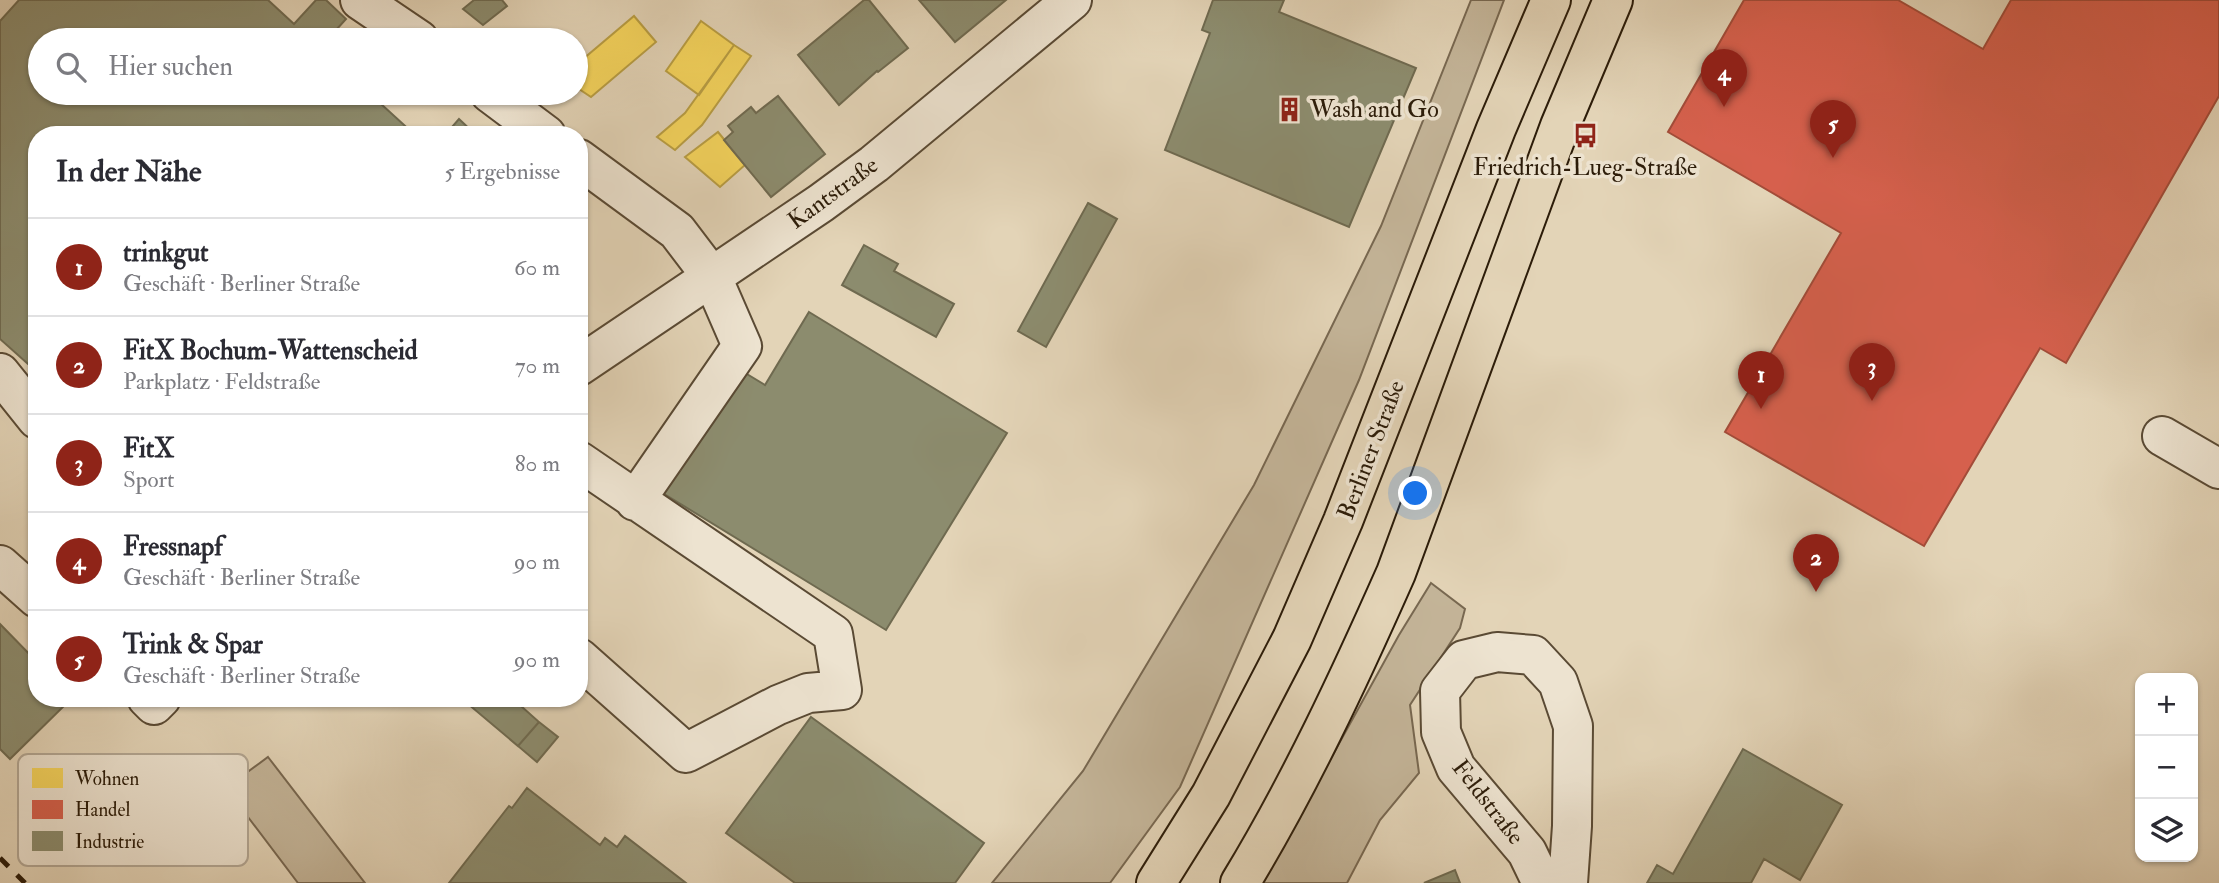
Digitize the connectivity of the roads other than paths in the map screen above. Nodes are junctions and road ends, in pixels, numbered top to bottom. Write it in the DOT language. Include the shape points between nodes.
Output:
graph roads {
  1 [pos="360,0"];
  2 [pos="1072,0"];
  3 [pos="1551,0"];
  4 [pos="1613,0"];
  5 [pos="401,28"];
  6 [pos="506,105"];
  7 [pos="534,126"];
  8 [pos="588,166"];
  9 [pos="712,277"];
  10 [pos="588,360"];
  11 [pos="0,373"];
  12 [pos="28,408"];
  13 [pos="2162,436"];
  14 [pos="588,467"];
  15 [pos="2219,468"];
  16 [pos="635,501"];
  17 [pos="0,565"];
  18 [pos="28,590"];
  19 [pos="588,666"];
  20 [pos="1156,883"];
  21 [pos="1240,883"];
  22 [pos="1542,883"];
  23 [pos="1569,883"];
  1 -- 5 [label="street"];
  2 -- 9 [label="street, Kantstraße" via="874,164"];
  3 -- 20 [label="main road, Berliner Straße" via="1297,627 1211,795"];
  4 -- 21 [label="main road" via="1560,126 1396,573 1275,825"];
  6 -- 7 [label="street"];
  8 -- 9 [label="street" via="677,230"];
  9 -- 10 [label="street, Kantstraße"];
  9 -- 16 [label="street" via="742,346"];
  11 -- 12 [label="street"];
  13 -- 15 [label="street"];
  14 -- 16 [label="street"];
  16 -- 19 [label="street" via="833,634 842,690 808,693 778,705 686,753"];
  17 -- 18 [label="street"];
  22 -- 23 [label="street, Feldstraße" via="1527,852 1456,768 1441,732 1440,691 1464,660 1497,652 1533,655 1558,682 1573,726"];
}
